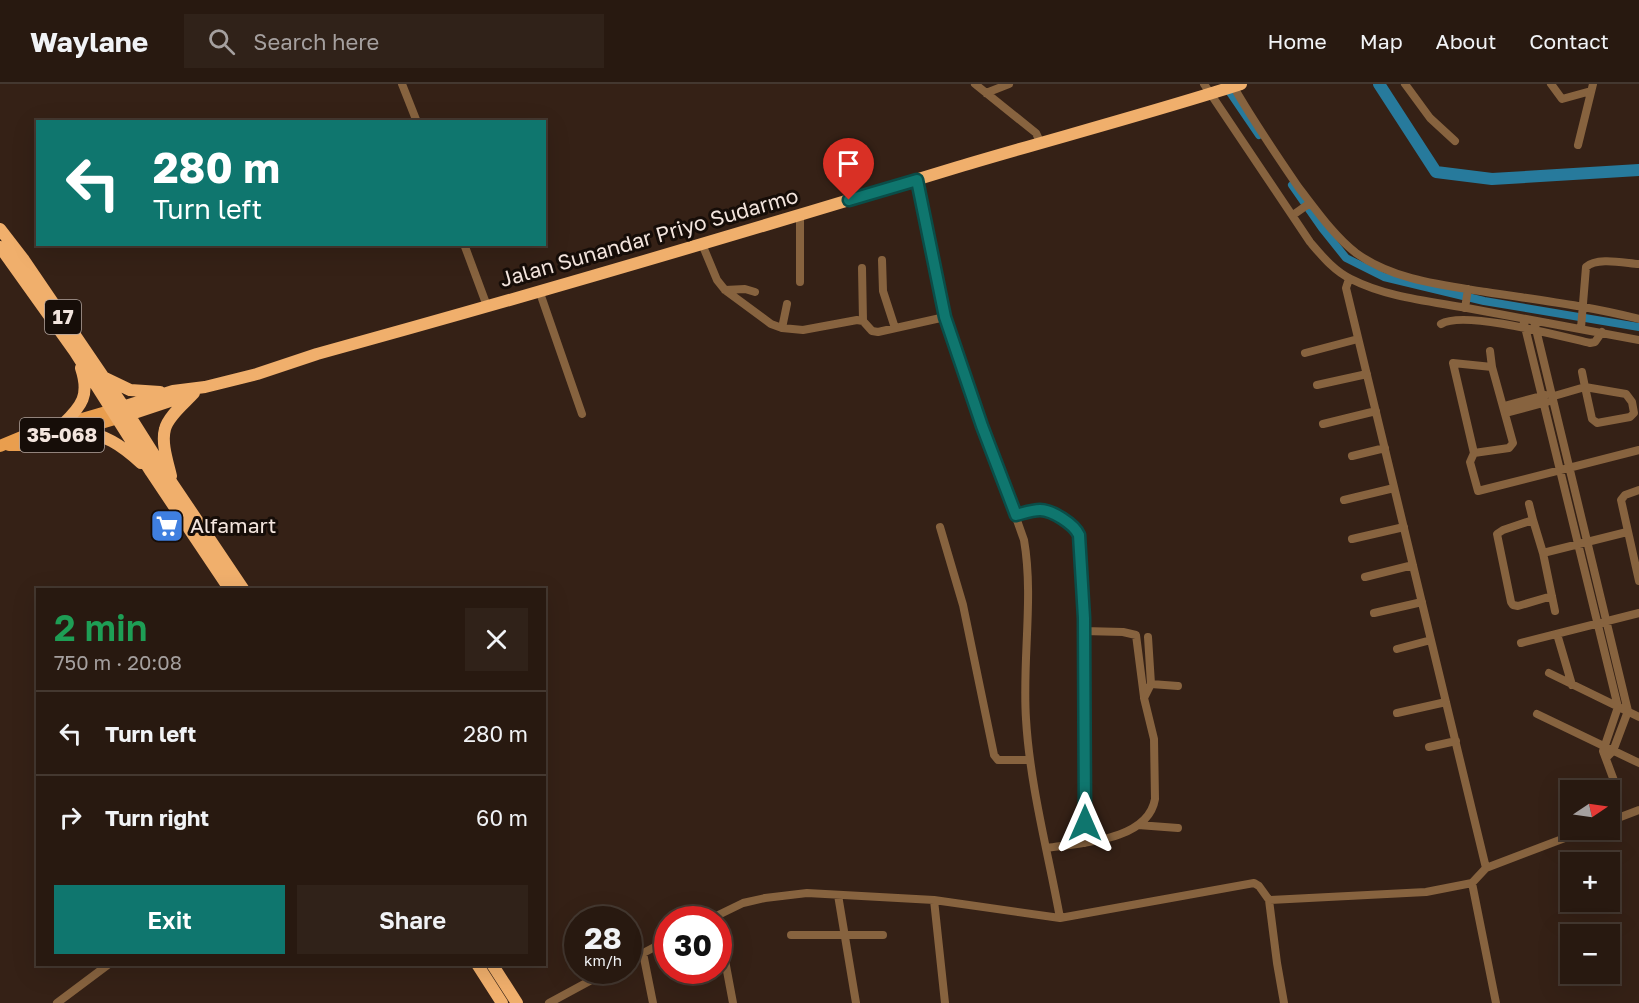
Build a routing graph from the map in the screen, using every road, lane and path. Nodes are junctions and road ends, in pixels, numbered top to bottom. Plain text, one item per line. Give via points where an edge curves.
1 (402, 84) edge
2 (975, 84) edge
3 (1010, 84) edge
4 (1405, 84) edge
5 (1551, 84) edge
6 (1234, 85) edge
7 (1592, 88) edge
8 (1209, 90) edge
9 (986, 93) junction
10 (416, 120) edge
11 (1455, 141) dead end
12 (1041, 144) junction
13 (1578, 145) dead end
14 (917, 180) junction
15 (1309, 204) junction
16 (1295, 214) junction
17 (800, 215) junction
18 (0, 229) edge
19 (702, 244) junction
20 (465, 246) edge
21 (0, 247) edge
22 (882, 260) dead end
23 (1639, 264) edge
24 (862, 268) dead end
25 (1349, 279) junction
26 (800, 282) dead end
27 (539, 290) junction
28 (725, 290) junction
29 (1467, 291) junction
30 (755, 292) dead end
31 (787, 304) dead end
32 (487, 306) junction
33 (1466, 306) junction
34 (1583, 307) junction
35 (945, 317) junction
36 (1523, 319) junction
37 (1639, 319) edge
38 (863, 321) junction
39 (1534, 321) junction
40 (1440, 324) dead end
41 (1581, 326) junction
42 (782, 328) junction
43 (895, 328) junction
44 (1526, 329) junction
45 (1537, 330) junction
46 (1602, 332) junction
47 (1358, 339) junction
48 (1639, 340) edge
49 (1490, 351) dead end
50 (75, 352) junction
51 (1305, 353) dead end
52 (1492, 367) junction
53 (1582, 372) dead end
54 (1367, 374) junction
55 (104, 378) junction
56 (1317, 385) dead end
57 (1585, 387) junction
58 (200, 390) junction
59 (173, 391) junction
60 (1553, 396) junction
61 (1543, 399) junction
62 (1505, 410) junction
63 (1376, 411) junction
64 (121, 412) junction
65 (582, 414) dead end
66 (63, 424) junction
67 (1323, 424) dead end
68 (77, 430) junction
69 (3, 446) edge
70 (1385, 448) junction
71 (1639, 450) edge
72 (1474, 453) junction
73 (1352, 456) dead end
74 (1570, 469) junction
75 (1560, 471) junction
76 (151, 472) junction
77 (172, 483) junction
78 (1394, 488) junction
79 (1639, 490) edge
80 (1344, 500) dead end
81 (1529, 504) dead end
82 (1016, 515) junction
83 (1533, 520) junction
84 (940, 527) dead end
85 (1404, 527) junction
86 (1627, 532) junction
87 (1352, 539) dead end
88 (1587, 542) junction
89 (1578, 545) junction
90 (1543, 553) junction
91 (1413, 565) junction
92 (1638, 572) edge
93 (1365, 577) dead end
94 (1639, 581) edge
95 (230, 588) edge
96 (243, 588) edge
97 (1552, 596) junction
98 (1422, 602) junction
99 (1555, 610) dead end
100 (1374, 613) dead end
101 (1639, 613) edge
102 (1602, 622) junction
103 (1084, 631) junction
104 (1557, 634) junction
105 (1148, 637) dead end
106 (1431, 640) junction
107 (1521, 643) dead end
108 (1397, 649) dead end
109 (1549, 673) dead end
110 (1151, 684) junction
111 (1572, 685) junction
112 (1178, 686) dead end
113 (1144, 698) junction
114 (1446, 702) junction
115 (1618, 707) junction
116 (1628, 711) junction
117 (1397, 713) dead end
118 (1538, 714) dead end
119 (1639, 717) edge
120 (1456, 741) junction
121 (1429, 747) dead end
122 (1605, 747) junction
123 (1610, 754) junction
124 (1030, 760) junction
125 (1639, 763) edge
126 (1615, 780) edge
127 (1639, 810) edge
128 (1620, 817) edge
129 (1142, 824) junction
130 (1178, 828) dead end
131 (1560, 840) edge
132 (1085, 843) junction
133 (1047, 848) junction
134 (1486, 868) junction
135 (1472, 882) junction
136 (838, 895) junction
137 (934, 900) junction
138 (1269, 900) junction
139 (732, 910) edge
140 (1060, 918) junction
141 (791, 935) dead end
142 (883, 935) dead end
143 (844, 936) junction
144 (654, 947) edge
145 (643, 953) joint
146 (106, 966) edge
147 (478, 966) edge
148 (493, 966) edge
149 (584, 984) edge
150 (730, 984) edge
151 (57, 1003) edge
152 (502, 1003) edge
153 (517, 1003) edge
154 (549, 1003) edge
155 (653, 1003) edge
156 (734, 1003) edge
157 (856, 1003) edge
158 (945, 1003) edge
159 (1284, 1003) edge
160 (1496, 1003) edge

1 - 10 street
2 - 9 street
3 - 9 street
4 - 11 street via 1430,118
5 - 7 street via 1562,99
6 - 8 highway, Jalan Sunandar Priyo Sudarmo
6 - 15 street via 1249,116
7 - 13 street
8 - 12 highway, Jalan Sunandar Priyo Sudarmo
8 - 16 street
9 - 12 street via 1036,133
12 - 14 highway, Jalan Sunandar Priyo Sudarmo
14 - 17 highway, Jalan Sunandar Priyo Sudarmo
14 - 35 street
15 - 16 street
15 - 29 street via 1366,260 1420,281
16 - 25 street via 1311,242
17 - 19 highway, Jalan Sunandar Priyo Sudarmo
17 - 26 street
18 - 55 highway, 17
19 - 27 highway, Jalan Sunandar Priyo Sudarmo
19 - 28 street
20 - 32 street
21 - 50 highway, 17
22 - 43 street via 884,291
23 - 34 street via 1589,264
24 - 38 street
25 - 33 street via 1382,292
25 - 47 street via 1346,288
27 - 32 highway, Jalan Sunandar Priyo Sudarmo
27 - 65 street
28 - 30 street
28 - 42 street
29 - 33 street
29 - 34 street
31 - 42 street
32 - 58 highway, Jalan Sunandar Priyo Sudarmo
33 - 36 street
34 - 37 street
34 - 41 street
35 - 43 street
35 - 82 street
36 - 39 street
36 - 44 street
38 - 42 street via 803,330
38 - 43 street via 875,333
39 - 41 street
39 - 45 street
40 - 44 street via 1459,319
41 - 46 street
44 - 45 street
44 - 61 street
45 - 46 street via 1590,343
45 - 60 street
46 - 48 street
47 - 51 street
47 - 54 street
49 - 52 street
50 - 64 highway, 17
50 - 66 highway via 84,380 84,398
52 - 62 street
52 - 72 street via 1453,363
53 - 57 street
54 - 56 street
54 - 63 street
55 - 59 highway via 138,392
55 - 64 highway, 17
57 - 57 street via 1626,394 1634,413 1597,423 1592,419
57 - 60 street
58 - 59 highway, Jalan Sunandar Priyo Sudarmo
58 - 64 highway, Jalan Sunandar Priyo Sudarmo
58 - 77 highway via 165,429
59 - 64 highway, Jalan Sunandar Priyo Sudarmo
60 - 61 street
60 - 74 street
61 - 62 street
61 - 75 street
62 - 72 street via 1512,447
63 - 67 street
63 - 70 street
64 - 66 main road, Jalan Sunandar Priyo Sudarmo / 35-068
64 - 68 main road, Jalan Sunandar Priyo Sudarmo / 35-068
64 - 76 highway, 17
64 - 77 highway, 17
66 - 69 main road, Jalan Sunandar Priyo Sudarmo / 35-068
68 - 69 main road, Jalan Sunandar Priyo Sudarmo / 35-068 via 26,445
68 - 76 highway via 116,442
70 - 73 street
70 - 78 street
71 - 74 street
72 - 75 street via 1470,462 1480,492
74 - 75 street
74 - 88 street
75 - 89 street
76 - 95 highway, 17
77 - 96 highway, 17
78 - 80 street
78 - 85 street
79 - 86 street via 1621,500
81 - 83 street
82 - 103 street via 1042,510 1077,530
82 - 124 street via 1028,569 1024,683
83 - 90 street
83 - 97 street via 1497,534 1511,602 1518,606
84 - 124 street via 963,605 994,755 998,760
85 - 87 street
85 - 91 street
86 - 88 street
86 - 92 street
88 - 89 street
88 - 102 street
89 - 90 street
89 - 102 street
90 - 97 street
91 - 93 street
91 - 98 street
92 - 94 street
97 - 99 street
98 - 100 street
98 - 106 street
101 - 102 street
102 - 104 street
102 - 115 street
102 - 116 street
103 - 113 street via 1134,633
103 - 132 street
104 - 107 street
104 - 111 street
105 - 110 street
106 - 108 street
106 - 114 street
109 - 111 street
110 - 112 street
110 - 113 street
111 - 115 street
113 - 129 street via 1154,739 1155,799
114 - 117 street
114 - 120 street
115 - 116 street
115 - 122 street
116 - 119 street
116 - 123 street
118 - 122 street
120 - 121 street
120 - 134 street
122 - 123 street via 1604,752
123 - 125 street
123 - 126 street
124 - 133 street
127 - 128 street
129 - 130 street
129 - 132 street via 1119,835
131 - 134 street
132 - 133 street
133 - 140 street
134 - 135 street
135 - 138 street via 1426,892
135 - 160 street
136 - 137 street
136 - 139 street via 807,893 765,898
136 - 143 street
137 - 140 street
137 - 158 street
138 - 140 street via 1254,883
138 - 159 street
141 - 143 street
142 - 143 street
143 - 157 street
144 - 145 street
145 - 155 street
146 - 151 street
147 - 152 highway
148 - 153 highway
149 - 154 street
150 - 156 street

